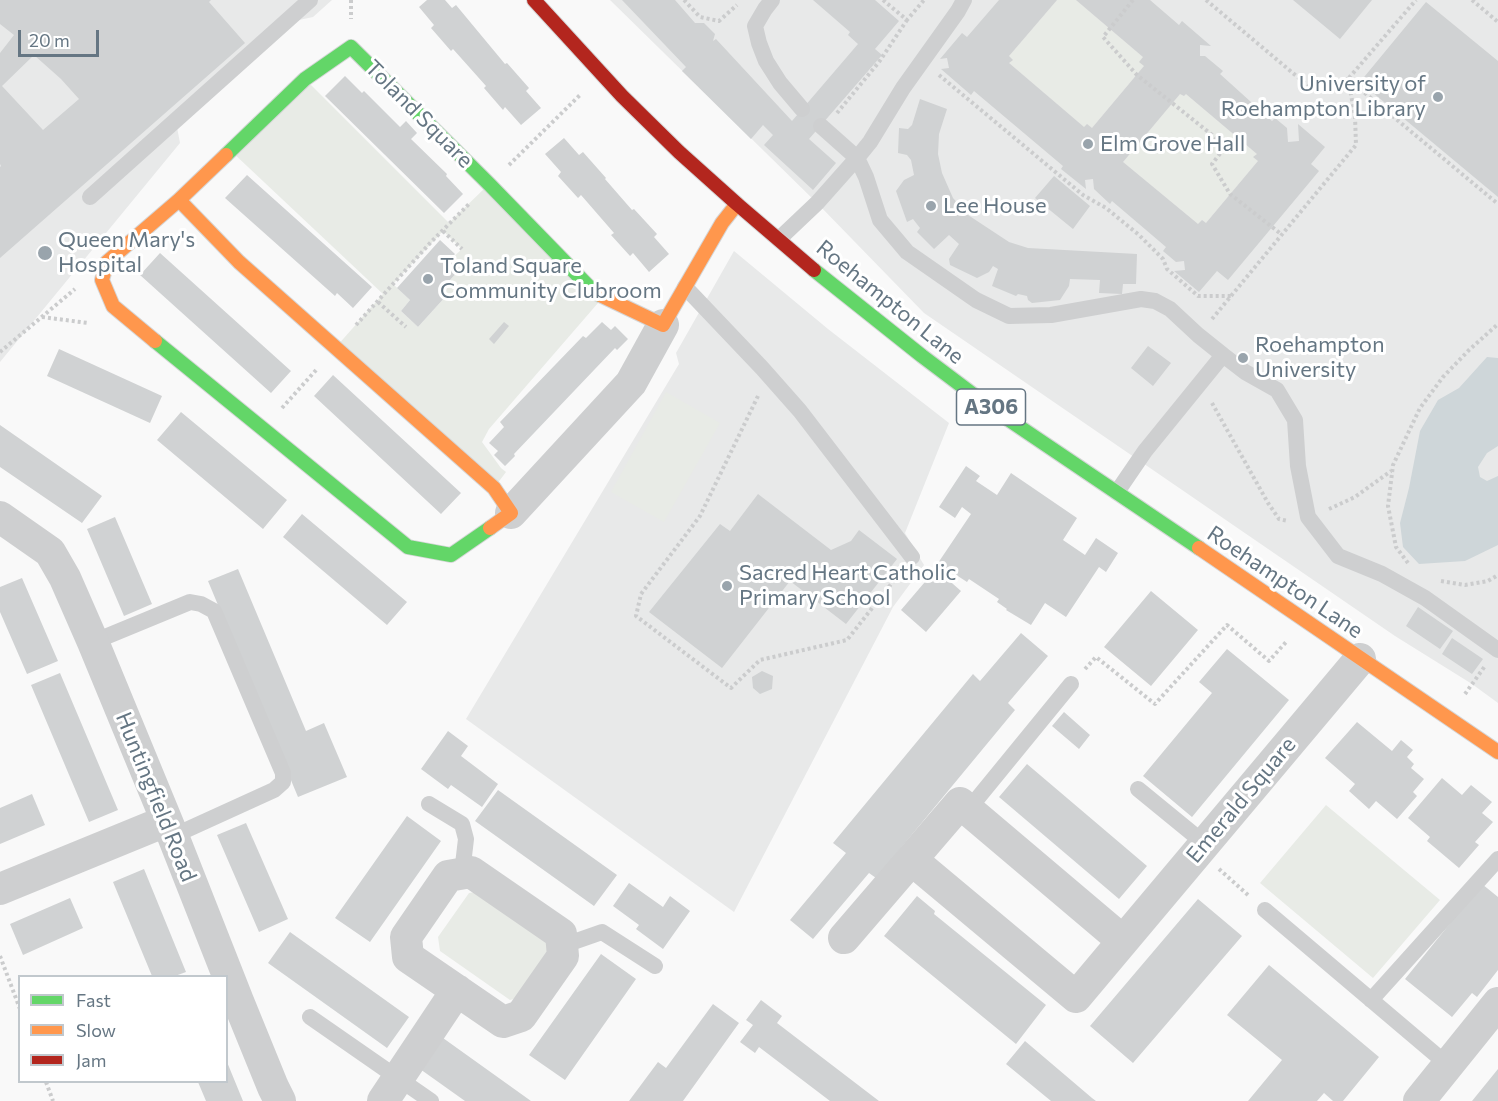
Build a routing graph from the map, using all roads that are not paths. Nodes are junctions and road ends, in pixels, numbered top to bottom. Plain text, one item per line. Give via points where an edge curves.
1 (310, 0) edge
2 (534, 0) edge
3 (772, 0) edge
4 (964, 0) edge
5 (802, 109) dead end
6 (822, 128) road end
7 (857, 158) junction
8 (90, 197) dead end
9 (179, 200) junction
10 (737, 204) junction
11 (779, 239) junction
12 (685, 287) junction
13 (663, 325) junction
14 (1223, 355) junction
15 (1118, 492) junction
16 (511, 513) junction
17 (0, 517) edge
18 (912, 557) road end
19 (93, 642) junction
20 (1498, 650) edge
21 (1360, 659) junction
22 (1071, 684) road end
23 (1498, 752) edge
24 (1138, 789) dead end
25 (429, 804) dead end
26 (968, 810) junction
27 (169, 828) junction
28 (1202, 847) junction
29 (1498, 859) edge
30 (912, 860) junction
31 (462, 873) junction
32 (0, 889) edge
33 (1265, 910) road end
34 (844, 939) dead end
35 (1123, 941) junction
36 (562, 946) junction
37 (655, 966) dead end
38 (228, 975) edge
39 (228, 976) edge
40 (457, 990) junction
41 (1371, 1000) junction
42 (1498, 1003) edge
43 (310, 1017) dead end
44 (1448, 1065) junction
45 (390, 1090) edge
46 (280, 1101) edge
47 (431, 1101) edge
48 (1419, 1101) edge

1 - 8 lane
2 - 10 main road, Roehampton Lane / A306 via 622,96
3 - 5 lane via 755,26 759,43 766,62
4 - 7 lane
6 - 7 lane
7 - 11 lane
7 - 14 lane via 880,220 907,252 976,300 1009,316 1052,315 1141,299 1155,301 1170,309
9 - 13 main road, Toland Square via 305,79 351,47 594,292
9 - 16 main road via 239,262 494,488
9 - 16 main road, Toland Square via 107,262 102,279 113,306 408,547 451,555
10 - 11 main road, Roehampton Lane / A306
10 - 12 main road
11 - 15 main road, Roehampton Lane / A306 via 987,405
12 - 13 main road
12 - 18 lane via 800,411
13 - 16 street via 631,383
14 - 15 lane via 1145,451
14 - 20 lane via 1277,390 1294,420 1308,517 1338,556 1382,573 1425,598
15 - 21 main road, Roehampton Lane / A306
17 - 19 street, Huntingfield Road via 50,552
19 - 27 street, Huntingfield Road
19 - 27 lane via 189,602 214,611 283,773 283,782 274,790
21 - 23 main road, Roehampton Lane / A306
21 - 28 street, Emerald Square
22 - 26 lane
24 - 28 lane
25 - 31 lane via 462,824 466,839
26 - 30 street via 960,803
26 - 35 street
27 - 32 street
27 - 38 street, Huntingfield Road
28 - 35 street, Emerald Square
29 - 41 lane
30 - 34 street
30 - 35 street, Emerald Square via 1076,996
31 - 36 street via 471,872 561,934
31 - 40 street via 448,876 406,937 408,957
33 - 41 lane
36 - 37 lane via 602,932
36 - 40 street via 563,956 521,1016 503,1022
39 - 46 street, Huntingfield Road
40 - 45 street
41 - 44 lane
42 - 44 street
43 - 45 lane
44 - 48 street
45 - 47 lane

